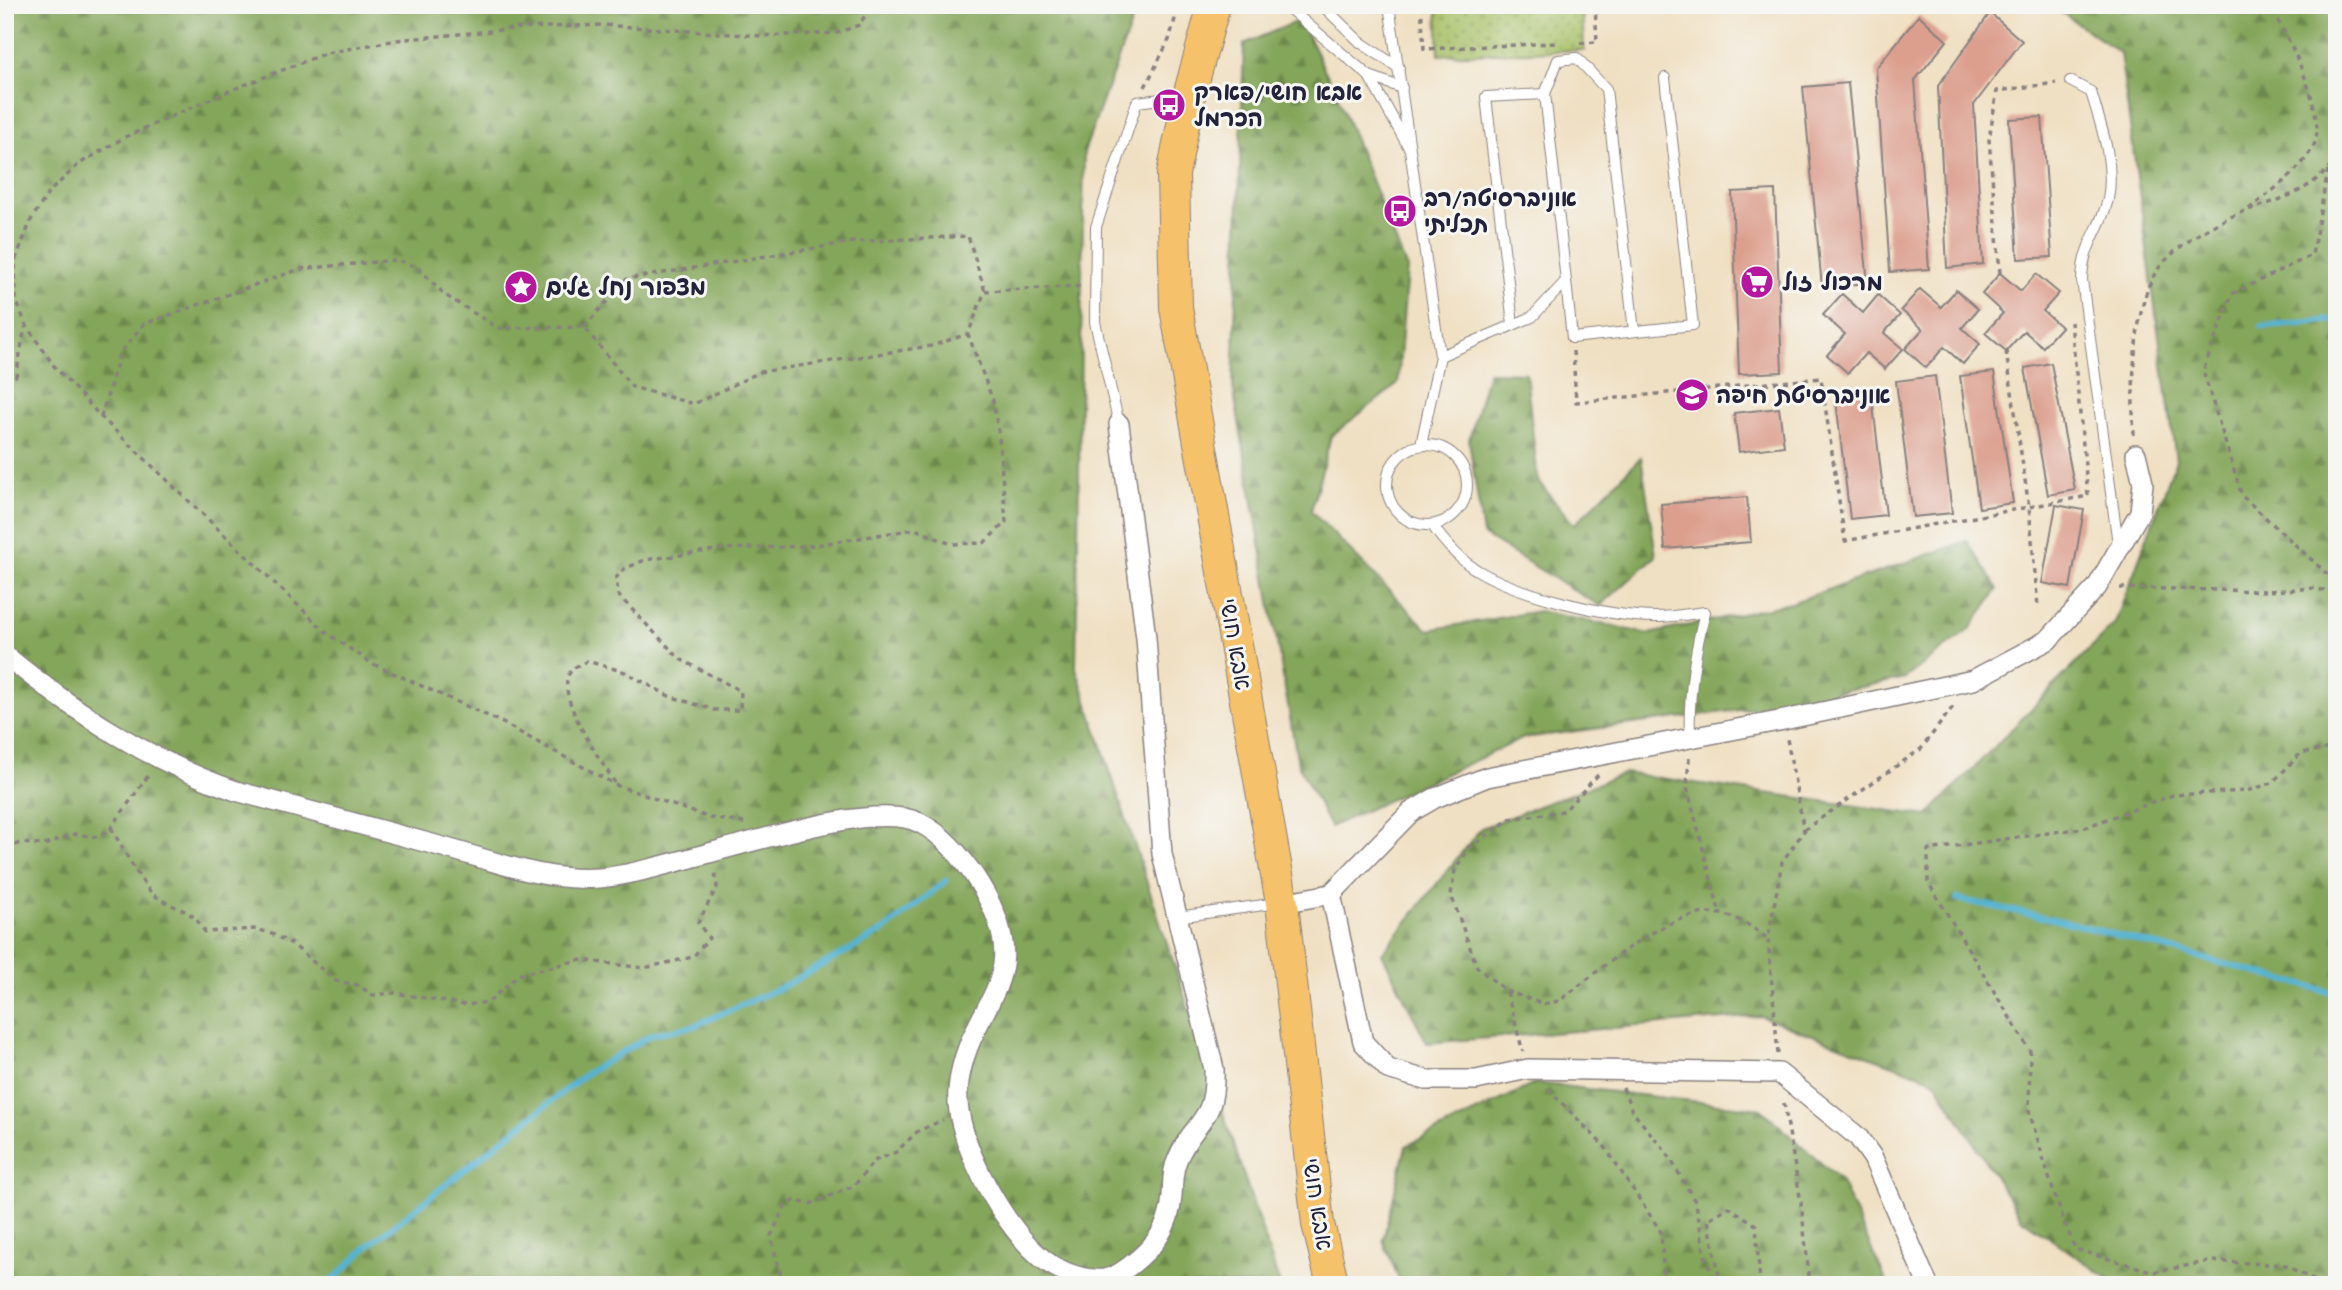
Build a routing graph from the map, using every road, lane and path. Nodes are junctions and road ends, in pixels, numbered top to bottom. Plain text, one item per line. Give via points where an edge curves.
1 (872, 5) edge
2 (1179, 5) edge
3 (1214, 5) edge
4 (1285, 5) edge
5 (1322, 5) edge
6 (1389, 5) edge
7 (1422, 5) edge
8 (1595, 5) edge
9 (2268, 5) edge
10 (1399, 68) junction
11 (1369, 76) junction
12 (1665, 78) dead end
13 (2070, 81) joint
14 (1402, 88) junction
15 (1545, 94) junction
16 (1189, 96) junction
17 (1137, 102) junction
18 (1411, 152) junction
19 (2337, 157) edge
20 (2328, 170) junction
21 (2246, 211) junction
22 (2000, 273) dead end
23 (1566, 281) junction
24 (1095, 285) junction
25 (985, 291) junction
26 (2071, 319) dead end
27 (1513, 324) junction
28 (26, 325) junction
29 (584, 327) junction
30 (1634, 331) junction
31 (968, 334) junction
32 (1572, 338) junction
33 (2006, 351) dead end
34 (1440, 356) junction
35 (5, 380) edge
36 (102, 417) junction
37 (1119, 424) joint
38 (1421, 446) junction
39 (2136, 454) joint
40 (2029, 507) junction
41 (1432, 525) junction
42 (2118, 548) junction
43 (2337, 583) edge
44 (2097, 587) junction
45 (2337, 596) edge
46 (2038, 607) dead end
47 (5, 655) edge
48 (1973, 680) junction
49 (1784, 720) junction
50 (1689, 738) junction
51 (2337, 747) edge
52 (1604, 754) junction
53 (159, 759) junction
54 (616, 785) junction
55 (111, 828) junction
56 (1804, 831) junction
57 (788, 833) junction
58 (5, 846) edge
59 (712, 852) junction
60 (1331, 894) junction
61 (1282, 903) junction
62 (1720, 914) junction
63 (1177, 918) junction
64 (1768, 939) junction
65 (1506, 990) junction
66 (1528, 1069) junction
67 (1627, 1070) junction
68 (1779, 1073) junction
69 (957, 1112) junction
70 (1107, 1282) edge
71 (783, 1285) edge
72 (1332, 1285) edge
73 (1664, 1285) edge
74 (1719, 1285) edge
75 (1760, 1285) edge
76 (1810, 1285) edge
77 (1928, 1285) edge
78 (2323, 1285) edge

1 - 28 path via 859,25 837,33 761,36 603,26 522,28 397,40 326,53 125,137 79,164 37,210 15,261 16,300
2 - 17 path via 1170,40
3 - 16 main road, אבא חושי
4 - 11 lane
5 - 10 lane via 1360,42
6 - 10 lane
7 - 8 path via 1424,49 1597,42
9 - 21 path via 2283,26 2314,100 2315,143 2293,173
10 - 14 lane
11 - 14 lane
11 - 18 lane
12 - 30 lane via 1693,325
13 - 22 path via 1997,91 1989,139
13 - 42 lane via 2091,92 2109,163 2108,199 2083,256 2082,280
14 - 18 lane
15 - 23 lane
15 - 27 lane via 1486,97
15 - 30 lane via 1558,60 1577,58 1606,89
16 - 17 lane
16 - 61 main road, אבא חושי via 1173,174 1176,309
17 - 24 lane via 1096,228
18 - 34 lane
19 - 20 path
20 - 21 path via 2284,201
20 - 43 path via 2312,255 2232,294 2203,371 2242,496
21 - 39 path via 2197,234 2156,271 2142,305 2132,404
23 - 27 lane via 1532,317
23 - 32 lane
24 - 25 path
24 - 37 lane via 1095,322
25 - 29 path via 968,236 852,242 627,279
25 - 31 path
26 - 40 path via 2088,496
27 - 34 lane
28 - 35 path via 16,376
28 - 36 path via 54,366
29 - 31 path via 632,387 694,404 760,372 931,346
29 - 36 path via 498,328 445,295 417,267 397,260 300,269 144,324 120,353
30 - 32 lane
31 - 54 path via 993,401 1006,522 984,542 951,544 915,528 809,545 722,549 645,560 624,569 616,578 618,595 680,659 741,691 740,710 714,710 587,661 570,670 570,706
32 - 40 path via 1576,402 1821,378 1845,541
33 - 40 path
34 - 38 lane
36 - 54 path via 327,633 371,663 499,721
37 - 63 street via 1146,638 1162,853
38 - 41 lane via 1397,458 1387,483 1395,510 1418,524
38 - 41 lane via 1446,450 1456,458 1466,480 1466,493 1454,514
39 - 42 street via 2144,502
40 - 46 path
41 - 50 lane via 1447,546 1477,570 1539,595 1645,616 1705,612 1692,662
42 - 44 street
44 - 45 path via 2316,588
44 - 48 street via 2048,640
47 - 53 street via 92,721
48 - 49 street
48 - 56 path via 1922,749
49 - 50 street
49 - 56 path
50 - 52 street
50 - 62 path via 1687,787
51 - 78 path via 2301,753 2272,783 2248,791 2173,795 2083,828 1928,850 1928,882 2030,1051 2029,1111 2054,1197 2076,1249 2154,1272 2211,1261 2286,1265
52 - 60 street via 1487,777 1435,798 1411,812
52 - 65 path via 1604,770 1564,811 1510,819 1469,848 1454,870 1451,895 1477,967
53 - 55 path
53 - 59 street via 236,791 550,876 605,878
54 - 57 path via 710,818
55 - 58 path via 98,837 74,834 44,845 23,842
55 - 59 path via 152,894 197,918 205,932 256,929 292,944 336,981 358,985 373,995 395,993 466,1005 489,1002 518,975 579,960 644,968 693,957 709,938 698,923 717,887
56 - 64 path via 1782,862
57 - 59 street
57 - 69 street via 865,819 903,817 922,824 969,867 997,912 1005,950 1000,982 969,1048 958,1086
60 - 61 street
60 - 66 street via 1363,1042 1388,1069 1426,1080 1476,1080
61 - 63 lane
61 - 72 main road, אבא חושי via 1318,1224
62 - 64 path via 1749,925
62 - 65 path via 1687,916 1655,931 1559,1000 1544,1004
63 - 70 street via 1214,1069 1215,1090 1203,1124 1176,1162 1169,1220 1161,1236
64 - 68 path
65 - 66 path
66 - 67 street
66 - 73 path via 1605,1147 1661,1232
67 - 68 street
67 - 74 path via 1621,1085 1632,1111 1667,1153 1696,1203 1705,1257
68 - 76 path
68 - 77 street via 1858,1137 1874,1158
69 - 70 street via 979,1168 1032,1251 1059,1270
69 - 71 path via 924,1127 896,1152 880,1157 854,1186 810,1204 790,1202 780,1211 771,1231
74 - 75 path via 1708,1219 1729,1207 1756,1225

